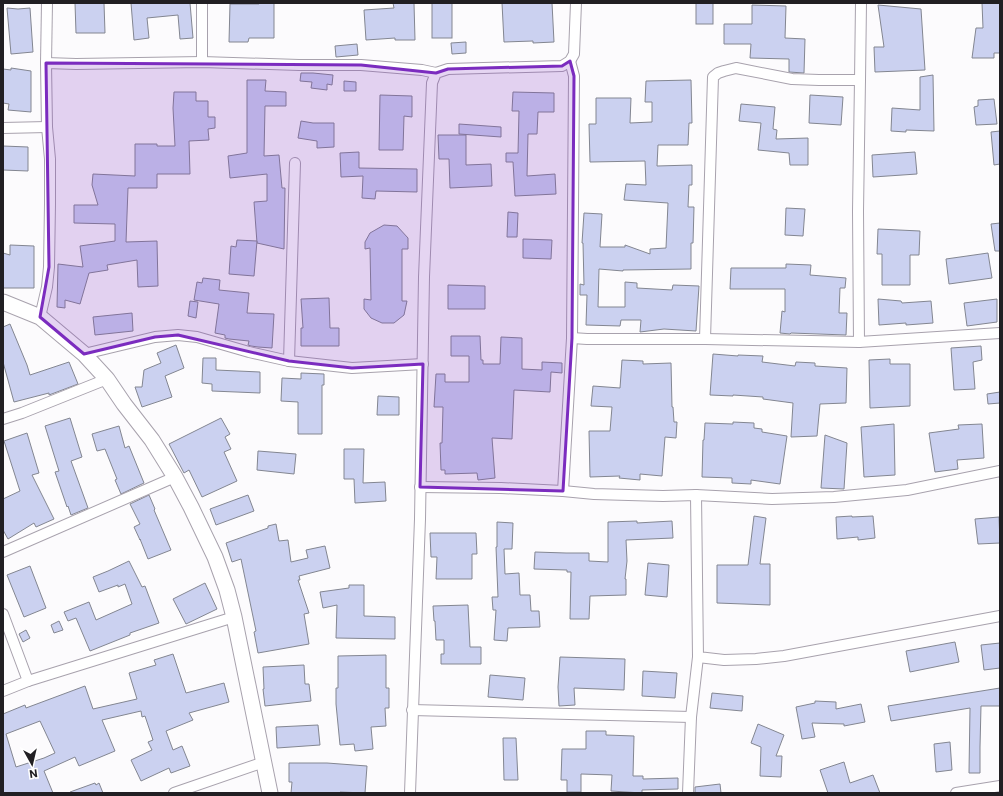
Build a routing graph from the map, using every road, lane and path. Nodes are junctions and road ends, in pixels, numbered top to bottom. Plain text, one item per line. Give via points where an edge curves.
1 (47, 3) edge
2 (202, 3) edge
3 (576, 3) edge
4 (861, 3) edge
5 (570, 61) junction
6 (202, 62) junction
7 (46, 63) junction
8 (436, 73) junction
9 (860, 80) junction
10 (47, 127) junction
11 (3, 128) edge
12 (295, 163) dead end
13 (3, 302) edge
14 (40, 317) junction
15 (1000, 333) edge
16 (572, 338) junction
17 (705, 339) junction
18 (859, 342) junction
19 (84, 354) junction
20 (289, 361) junction
21 (423, 364) junction
22 (107, 379) junction
23 (3, 419) edge
24 (1000, 471) edge
25 (175, 477) junction
26 (420, 487) junction
27 (563, 491) junction
28 (696, 495) junction
29 (3, 552) edge
30 (3, 614) edge
31 (1000, 616) edge
32 (234, 617) junction
33 (698, 657) junction
34 (28, 681) junction
35 (3, 691) edge
36 (412, 710) junction
37 (691, 717) junction
38 (264, 762) junction
39 (1000, 786) edge
40 (987, 791) edge
41 (174, 793) edge
42 (270, 793) edge
43 (410, 793) edge
44 (688, 793) edge
45 (956, 793) edge

1 - 7 street
2 - 6 street
3 - 5 street via 574,54
4 - 9 street
5 - 8 street via 562,66 448,69
5 - 16 street via 574,76
6 - 7 street
6 - 8 street via 361,65
7 - 10 street
8 - 21 street via 432,83
9 - 17 street via 792,79 736,68 713,77
9 - 18 street
10 - 11 street
10 - 14 street via 50,159 49,267
12 - 20 street
13 - 14 street
14 - 19 street
15 - 18 street
16 - 17 street
16 - 27 street
17 - 18 street
19 - 20 street via 155,337 178,335 197,337
19 - 22 street
20 - 21 street via 352,368
21 - 26 street
22 - 23 street
22 - 25 street via 152,440
24 - 28 street via 907,490 834,497
25 - 29 street
25 - 32 street via 215,557
26 - 27 street
26 - 36 street
27 - 28 street via 594,494
28 - 33 street
30 - 34 street
31 - 33 street via 784,656 724,660
32 - 34 street
32 - 38 street
33 - 37 street
34 - 35 street
36 - 37 street
36 - 43 street
37 - 44 street
38 - 41 street
38 - 42 street
39 - 40 street
40 - 45 street

